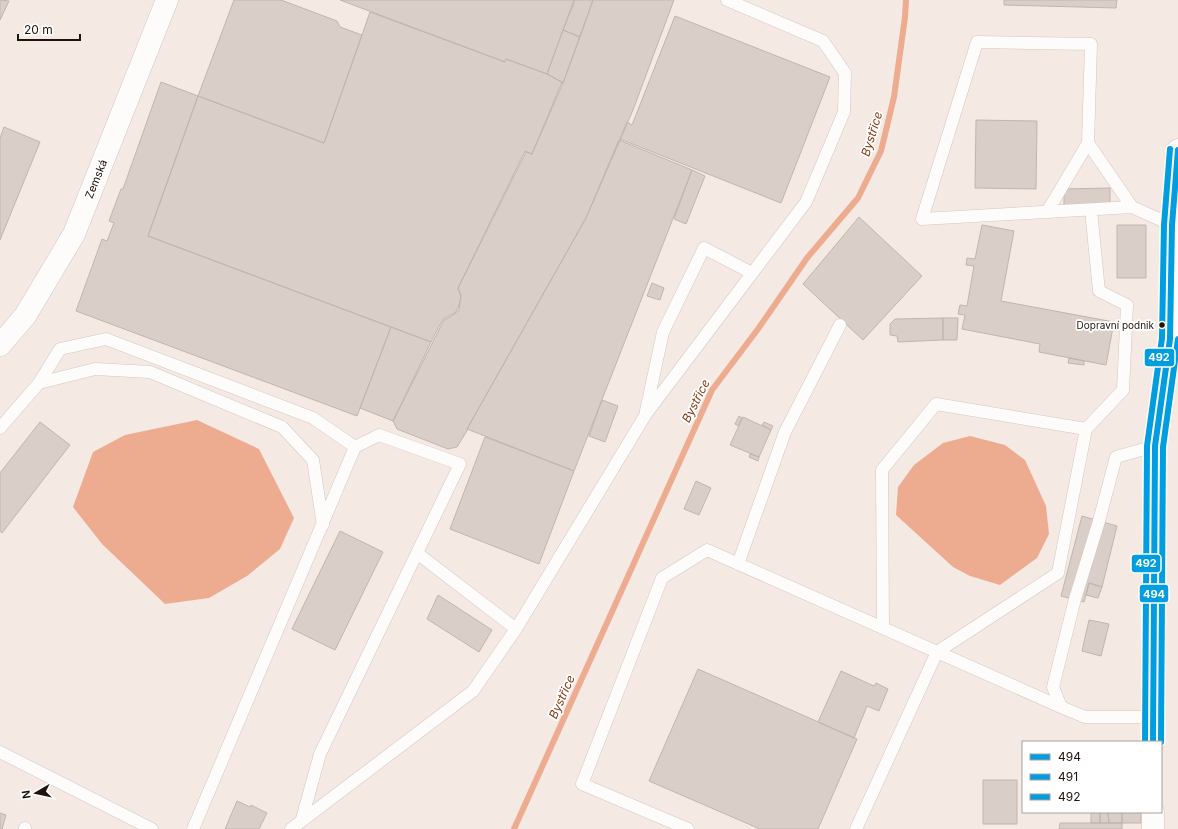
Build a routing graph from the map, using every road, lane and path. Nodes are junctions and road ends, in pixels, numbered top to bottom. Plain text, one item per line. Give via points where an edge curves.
1 (166, 0) edge
2 (727, 0) edge
3 (1088, 143) junction
4 (1178, 150) edge
5 (1132, 207) junction
6 (1091, 210) junction
7 (1046, 212) junction
8 (1172, 225) junction
9 (752, 273) junction
10 (840, 325) dead end
11 (0, 345) edge
12 (39, 383) junction
13 (646, 414) junction
14 (0, 428) edge
15 (1086, 429) junction
16 (1155, 446) junction
17 (355, 447) junction
18 (323, 525) junction
19 (417, 553) junction
20 (738, 564) junction
21 (883, 628) junction
22 (516, 629) junction
23 (937, 652) junction
24 (1061, 707) junction
25 (1153, 716) junction
26 (1153, 741) edge
27 (0, 752) edge
28 (1153, 813) edge
29 (302, 819) junction
30 (152, 829) edge
31 (193, 829) edge
32 (291, 829) edge
33 (688, 829) edge
34 (856, 829) edge
35 (1153, 829) edge

1 - 11 street, Zemská via 74,234 25,316
2 - 9 lane via 823,41 845,73 844,112 806,202
3 - 5 lane
3 - 7 lane
3 - 7 lane via 1091,44 977,42 922,220
4 - 8 street
5 - 6 lane
5 - 8 lane
6 - 7 lane
6 - 15 lane via 1099,291 1127,305 1123,390
8 - 16 street via 1170,339
9 - 13 lane
9 - 13 lane via 704,248 663,332
10 - 20 lane via 785,432
12 - 14 lane
12 - 17 lane via 60,349 106,339 313,418
12 - 18 lane via 95,368 150,372 282,427 313,460
13 - 22 lane
15 - 21 lane via 936,404 882,470
15 - 23 lane via 1058,573
16 - 24 lane via 1116,457 1075,599 1053,687
16 - 25 street
17 - 18 lane
17 - 19 lane via 379,435 460,464
18 - 31 lane
19 - 22 lane
19 - 29 lane via 320,754
20 - 21 lane
20 - 33 lane via 707,550 662,578 582,784
21 - 23 lane
22 - 29 lane via 473,691
23 - 24 lane
23 - 34 lane
24 - 25 lane via 1085,716
25 - 26 street
27 - 30 lane
28 - 35 street
29 - 32 lane

